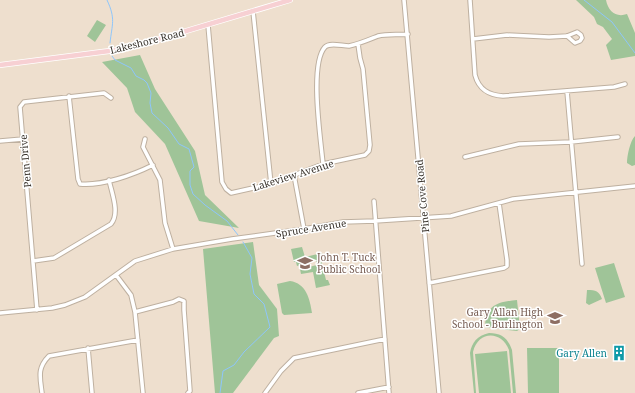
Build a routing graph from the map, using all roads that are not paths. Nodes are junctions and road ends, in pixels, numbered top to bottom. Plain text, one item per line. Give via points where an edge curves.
1 (290, 0) edge
2 (404, 0) edge
3 (470, 0) edge
4 (282, 1) edge
5 (253, 11) junction
6 (208, 25) junction
7 (408, 34) junction
8 (567, 36) dead end
9 (473, 39) junction
10 (358, 44) junction
11 (0, 65) edge
12 (625, 84) dead end
13 (567, 90) junction
14 (69, 96) junction
15 (111, 98) dead end
16 (618, 137) dead end
17 (23, 139) junction
18 (145, 139) dead end
19 (0, 141) edge
20 (571, 142) junction
21 (465, 157) dead end
22 (323, 164) junction
23 (153, 165) junction
24 (294, 175) junction
25 (109, 180) junction
26 (270, 184) junction
27 (635, 186) edge
28 (576, 192) junction
29 (374, 201) dead end
30 (499, 203) junction
31 (424, 218) junction
32 (375, 221) junction
33 (304, 229) junction
34 (173, 249) junction
35 (34, 261) junction
36 (582, 264) dead end
37 (116, 276) junction
38 (429, 283) junction
39 (37, 310) junction
40 (135, 312) junction
41 (0, 313) edge
42 (385, 339) junction
43 (138, 340) junction
44 (88, 348) junction
45 (389, 387) junction
46 (42, 393) edge
47 (92, 393) edge
48 (143, 393) edge
49 (188, 393) edge
50 (265, 393) edge
51 (358, 393) edge
52 (389, 393) edge
53 (439, 393) edge

1 - 4 main road, Lakeshore Road
2 - 7 street, Pine Cove Road
3 - 9 street
4 - 5 main road, Lakeshore Road
5 - 6 main road, Lakeshore Road
5 - 26 street
6 - 11 main road, Lakeshore Road via 146,44
6 - 26 street, Lakeview Avenue via 222,182 231,193
7 - 10 street via 379,36
7 - 31 street, Pine Cove Road
8 - 9 street via 507,35
9 - 13 street via 475,75 484,91 503,96
10 - 22 street via 329,45 324,48 321,55 316,78 316,98
10 - 22 street, Lakeview Avenue via 363,70 369,151 365,155
12 - 13 street
13 - 20 street
14 - 15 street, Penn Drive via 104,93
14 - 17 street, Penn Drive via 24,102 20,107
14 - 25 street via 79,183
16 - 20 street
17 - 19 street
17 - 35 street, Penn Drive
18 - 23 street via 143,147
20 - 21 street via 519,144
20 - 28 street
22 - 24 street, Lakeview Avenue
23 - 25 street
23 - 34 street via 160,180 164,223
24 - 26 street, Lakeview Avenue
24 - 33 street
25 - 35 street via 116,214 114,220 54,258
27 - 28 street, Spruce Avenue
28 - 30 street, Spruce Avenue via 513,198
28 - 36 street
29 - 32 street
30 - 31 street, Spruce Avenue via 462,214
30 - 38 street via 507,266
31 - 32 street, Spruce Avenue
31 - 38 street, Pine Cove Road
32 - 33 street, Spruce Avenue via 343,222
32 - 42 street
33 - 34 street, Spruce Avenue
34 - 37 street, Spruce Avenue via 135,261
35 - 39 street, Penn Drive
37 - 39 street, Spruce Avenue via 85,297 65,305
37 - 40 street via 131,295
38 - 53 street, Pine Cove Road
39 - 41 street, Spruce Avenue
40 - 43 street
40 - 49 street via 177,299 184,302 190,391
42 - 45 street
42 - 50 street via 294,358
43 - 44 street
43 - 48 street
44 - 46 street via 49,356 40,369
44 - 47 street
45 - 51 street
45 - 52 street

